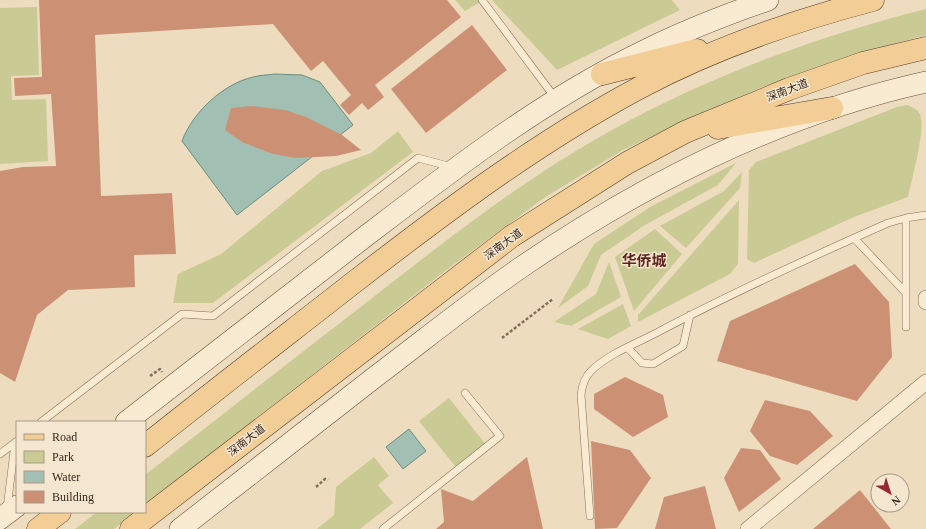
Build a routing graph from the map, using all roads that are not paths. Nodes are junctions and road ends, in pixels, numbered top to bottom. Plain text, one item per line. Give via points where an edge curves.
1 (482, 0) edge
2 (768, 0) edge
3 (873, 0) edge
4 (741, 42) junction
5 (926, 48) edge
6 (602, 74) junction
7 (926, 82) edge
8 (557, 100) junction
9 (832, 108) junction
10 (685, 132) junction
11 (456, 168) junction
12 (926, 216) edge
13 (906, 218) junction
14 (854, 238) junction
15 (906, 293) junction
16 (926, 298) edge
17 (926, 302) edge
18 (690, 315) junction
19 (906, 327) dead end
20 (628, 348) junction
21 (926, 382) edge
22 (465, 393) dead end
23 (42, 421) edge
24 (127, 421) edge
25 (16, 442) edge
26 (146, 445) edge
27 (0, 454) edge
28 (8, 513) edge
29 (59, 513) edge
30 (590, 516) dead end
31 (38, 529) edge
32 (131, 529) edge
33 (180, 529) edge
34 (383, 529) edge
35 (748, 529) edge

1 - 8 lane
2 - 6 main road via 685,31
3 - 4 main road
4 - 6 main road via 684,53
4 - 26 main road via 694,61 640,88 526,155 447,210
5 - 10 main road, 深南大道 via 863,63
6 - 8 main road
7 - 9 main road
8 - 11 main road
9 - 10 main road
9 - 33 main road via 734,147 683,172 592,223 523,266
10 - 32 main road, 深南大道 via 627,163 512,236
11 - 23 lane via 418,158 213,316 182,314
11 - 24 main road
12 - 13 lane
13 - 14 lane
13 - 15 lane
14 - 15 lane
14 - 18 lane
15 - 19 lane
16 - 17 street
18 - 20 lane
18 - 20 lane via 683,346 653,364 642,363
20 - 30 lane via 592,370 582,386
21 - 35 street
22 - 34 lane via 500,436
25 - 27 lane
25 - 28 lane
29 - 31 main road

